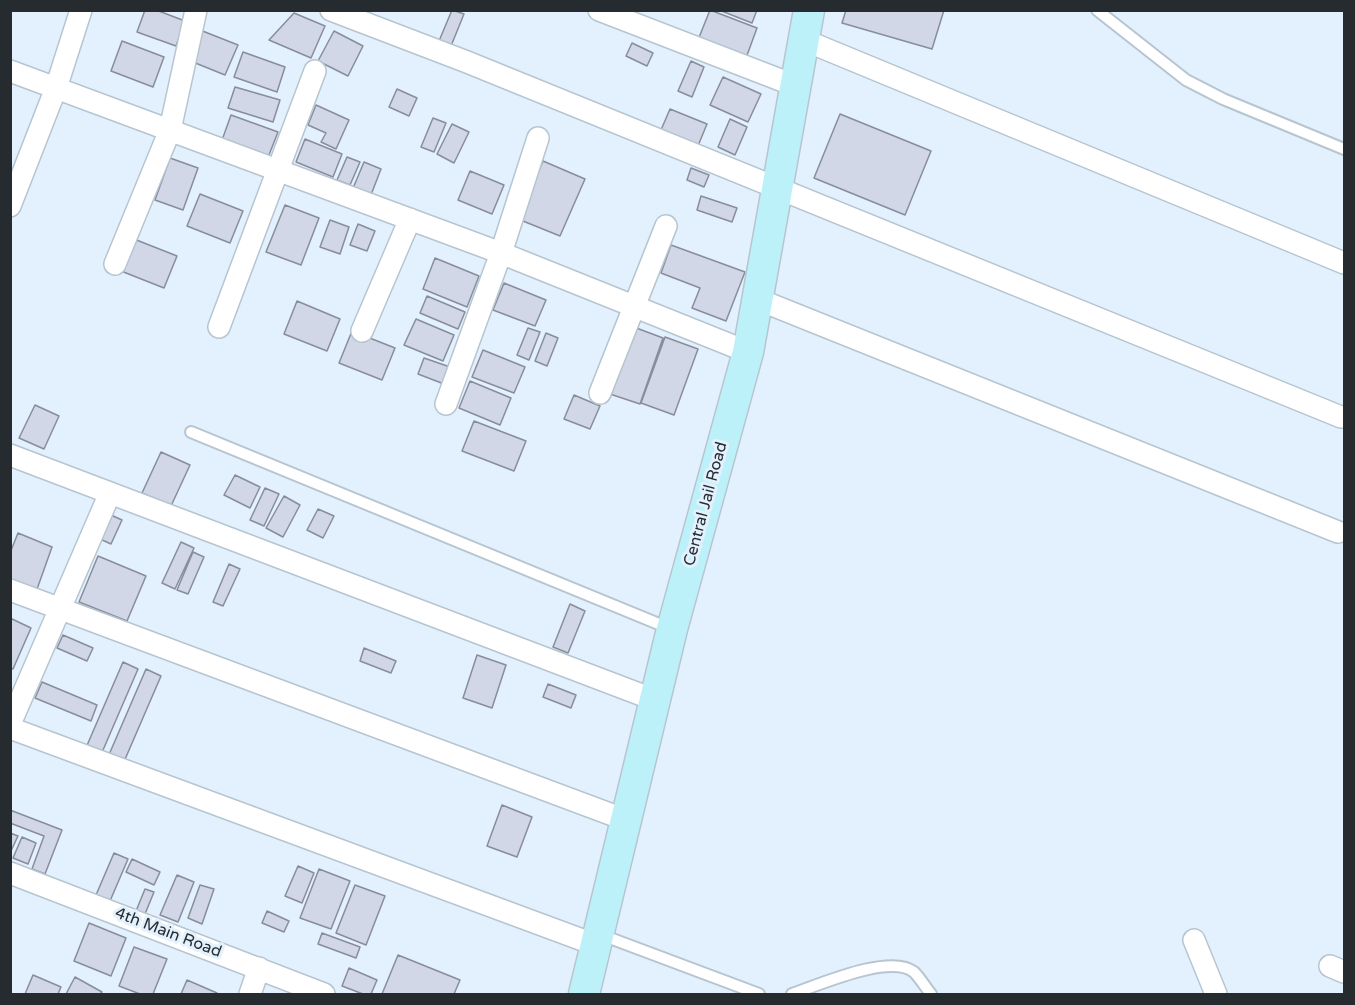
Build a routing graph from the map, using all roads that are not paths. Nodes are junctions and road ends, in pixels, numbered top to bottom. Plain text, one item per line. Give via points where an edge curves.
1 (81, 10) edge
2 (196, 10) edge
3 (331, 10) edge
4 (599, 10) edge
5 (809, 10) edge
6 (1097, 10) edge
7 (804, 40) junction
8 (10, 71) edge
9 (315, 71) dead end
10 (796, 86) junction
11 (56, 88) junction
12 (170, 130) junction
13 (538, 138) dead end
14 (1344, 149) edge
15 (277, 170) junction
16 (776, 189) junction
17 (10, 206) edge
18 (410, 219) junction
19 (666, 225) dead end
20 (501, 253) junction
21 (1344, 263) edge
22 (115, 264) dead end
23 (757, 299) junction
24 (634, 308) junction
25 (219, 327) dead end
26 (362, 331) dead end
27 (748, 352) junction
28 (600, 393) dead end
29 (446, 404) dead end
30 (1341, 417) dead end
31 (191, 432) dead end
32 (10, 456) edge
33 (110, 493) junction
34 (1338, 532) dead end
35 (10, 590) edge
36 (61, 609) junction
37 (672, 629) junction
38 (655, 700) junction
39 (10, 726) edge
40 (626, 820) junction
41 (10, 873) edge
42 (598, 939) junction
43 (1194, 940) dead end
44 (260, 968) junction
45 (250, 994) edge
46 (324, 994) edge
47 (584, 994) edge
48 (759, 994) edge
49 (792, 994) edge
50 (931, 994) edge
51 (1216, 994) edge

1 - 11 street
2 - 12 street
3 - 16 street
4 - 10 street
5 - 7 main road, Central Jail Road
6 - 14 lane via 1186,80
7 - 10 main road, Central Jail Road
7 - 21 street
8 - 11 street
9 - 15 street
10 - 16 main road, Central Jail Road
11 - 12 street
11 - 17 street
12 - 15 street
12 - 22 street
13 - 20 street
15 - 18 street
15 - 25 street
16 - 23 main road, Central Jail Road
16 - 30 street
18 - 20 street
18 - 26 street
19 - 24 street
20 - 24 street
20 - 29 street
23 - 27 main road, Central Jail Road
23 - 34 street
24 - 27 street
24 - 28 street
27 - 37 main road, Central Jail Road
31 - 37 lane
32 - 33 street
33 - 36 street
33 - 38 street
35 - 36 street
36 - 39 street
36 - 40 street
37 - 38 main road, Central Jail Road
38 - 40 main road, Central Jail Road
39 - 42 street
40 - 42 main road, Central Jail Road
41 - 44 street, 4th Main Road
42 - 47 main road, Central Jail Road
42 - 48 lane
43 - 51 street
44 - 45 street
44 - 46 street, 4th Main Road
49 - 50 lane via 884,966 902,966 914,972

